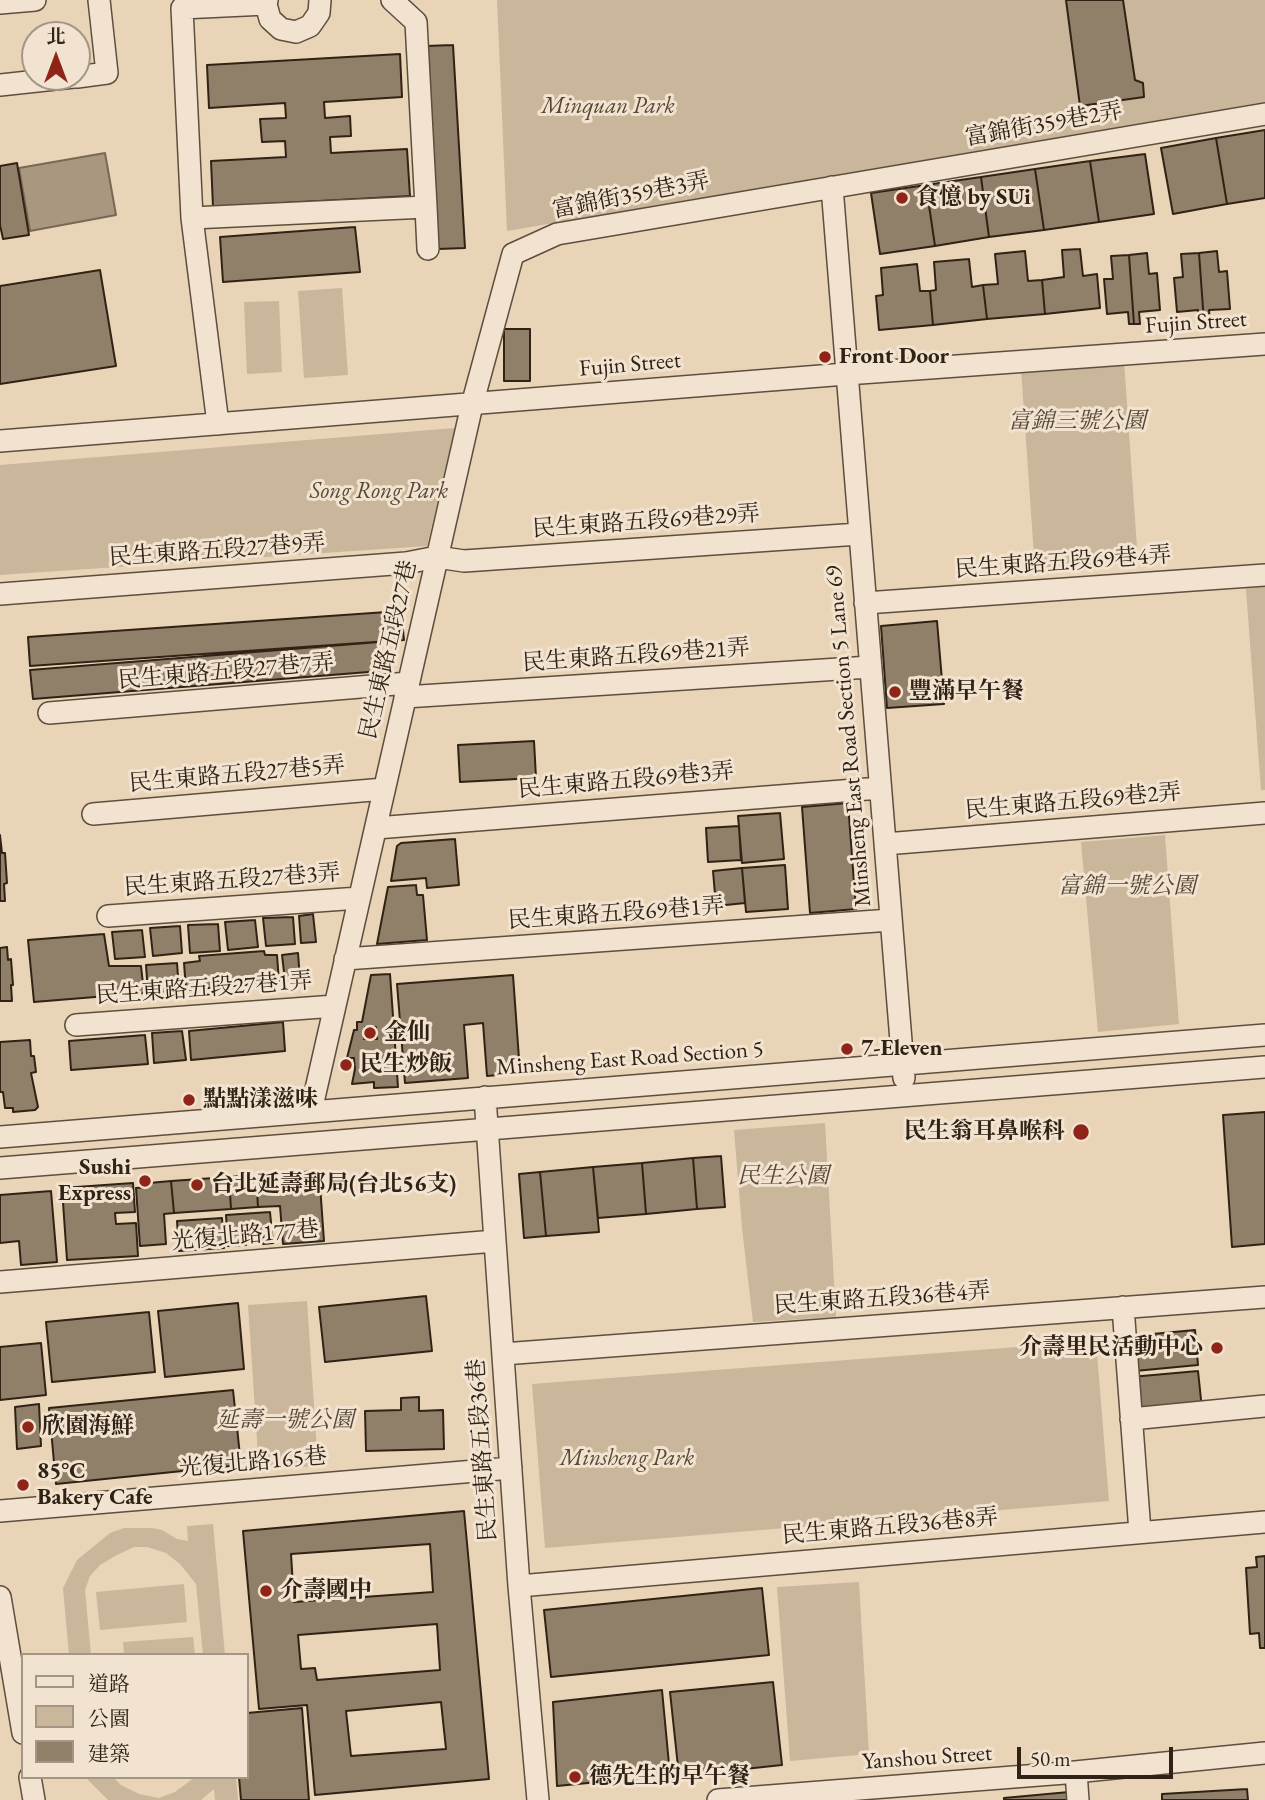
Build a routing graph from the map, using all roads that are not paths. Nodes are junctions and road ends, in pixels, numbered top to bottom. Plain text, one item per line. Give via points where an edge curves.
1 (35, 0) edge
2 (99, 0) edge
3 (320, 0) edge
4 (392, 0) edge
5 (266, 2) edge
6 (0, 3) edge
7 (91, 75) edge
8 (21, 83) edge
9 (0, 85) edge
10 (1265, 114) edge
11 (832, 187) junction
12 (426, 207) junction
13 (191, 218) junction
14 (428, 249) dead end
15 (1265, 344) edge
16 (846, 374) junction
17 (472, 405) junction
18 (218, 424) junction
19 (0, 441) edge
20 (859, 534) junction
21 (437, 556) junction
22 (1265, 575) edge
23 (0, 594) edge
24 (864, 603) junction
25 (870, 667) junction
26 (407, 690) junction
27 (48, 713) dead end
28 (880, 788) junction
29 (384, 789) junction
30 (1265, 813) edge
31 (93, 814) dead end
32 (376, 828) junction
33 (885, 844) junction
34 (359, 898) junction
35 (108, 916) dead end
36 (891, 920) junction
37 (345, 960) junction
38 (335, 1006) junction
39 (76, 1025) dead end
40 (1265, 1035) edge
41 (903, 1064) junction
42 (1265, 1067) edge
43 (905, 1094) junction
44 (485, 1097) junction
45 (311, 1111) junction
46 (487, 1129) junction
47 (0, 1137) edge
48 (0, 1167) edge
49 (495, 1241) junction
50 (0, 1282) edge
51 (1265, 1297) edge
52 (1123, 1307) junction
53 (503, 1354) junction
54 (1265, 1406) edge
55 (1131, 1419) junction
56 (511, 1468) junction
57 (0, 1511) edge
58 (1265, 1522) edge
59 (1140, 1532) junction
60 (519, 1586) junction
61 (0, 1597) edge
62 (14, 1721) edge
63 (1265, 1753) edge
64 (1076, 1772) junction
65 (30, 1779) edge
66 (34, 1800) edge
67 (538, 1800) edge
68 (718, 1800) edge
69 (1078, 1800) edge

1 - 6 street
2 - 7 street via 107,73
3 - 5 street via 319,13 310,26 296,32 281,29 270,19
4 - 12 street via 416,22
5 - 13 street via 182,8
8 - 9 street
10 - 11 street, 富錦街359巷2弄
11 - 16 street, Minsheng East Road Section 5 Lane 69
11 - 17 street, 富錦街359巷3弄 via 557,234 513,254
12 - 13 street
12 - 14 street
13 - 18 street
15 - 16 street, Fujin Street
16 - 17 street, Fujin Street
16 - 20 street, Minsheng East Road Section 5 Lane 69
17 - 18 street, Fujin Street
17 - 21 street, 民生東路五段27巷
18 - 19 street, Fujin Street
20 - 21 street, 民生東路五段69巷29弄 via 464,561
20 - 24 street, Minsheng East Road Section 5 Lane 69
21 - 23 street, 民生東路五段27巷9弄 via 407,563
21 - 26 street, 民生東路五段27巷
22 - 24 street, 民生東路五段69巷4弄
24 - 25 street, Minsheng East Road Section 5 Lane 69
25 - 26 street, 民生東路五段69巷21弄
25 - 28 street, Minsheng East Road Section 5 Lane 69
26 - 27 street, 民生東路五段27巷7弄
26 - 29 street, 民生東路五段27巷
28 - 32 street, 民生東路五段69巷3弄
28 - 33 street, Minsheng East Road Section 5 Lane 69
29 - 31 street, 民生東路五段27巷5弄
29 - 32 street, 民生東路五段27巷
30 - 33 street, 民生東路五段69巷2弄
32 - 34 street, 民生東路五段27巷
33 - 36 street, Minsheng East Road Section 5 Lane 69
34 - 35 street, 民生東路五段27巷3弄
34 - 37 street, 民生東路五段27巷
36 - 37 street, 民生東路五段69巷1弄
36 - 41 street, Minsheng East Road Section 5 Lane 69
37 - 38 street, 民生東路五段27巷
38 - 39 street, 民生東路五段27巷1弄
38 - 45 street, 民生東路五段27巷
40 - 41 street, Minsheng East Road Section 5
41 - 43 street, Minsheng East Road Section 5 Lane 69
41 - 44 street, Minsheng East Road Section 5
42 - 43 street
43 - 46 street
44 - 45 street, Minsheng East Road Section 5
44 - 46 street, 民生東路五段36巷
45 - 47 street, Minsheng East Road Section 5
46 - 48 street
46 - 49 street, 民生東路五段36巷
49 - 50 street, 光復北路177巷
49 - 53 street, 民生東路五段36巷
51 - 52 street, 民生東路五段36巷4弄
52 - 53 street, 民生東路五段36巷4弄
52 - 55 street
53 - 56 street, 民生東路五段36巷
54 - 55 street
55 - 59 street
56 - 57 street, 光復北路165巷
56 - 60 street, 民生東路五段36巷
58 - 59 street, 民生東路五段36巷8弄
59 - 60 street, 民生東路五段36巷8弄
60 - 67 street, 民生東路五段36巷
61 - 62 street
63 - 64 street, Yanshou Street
64 - 68 street, Yanshou Street
64 - 69 street
65 - 66 street

